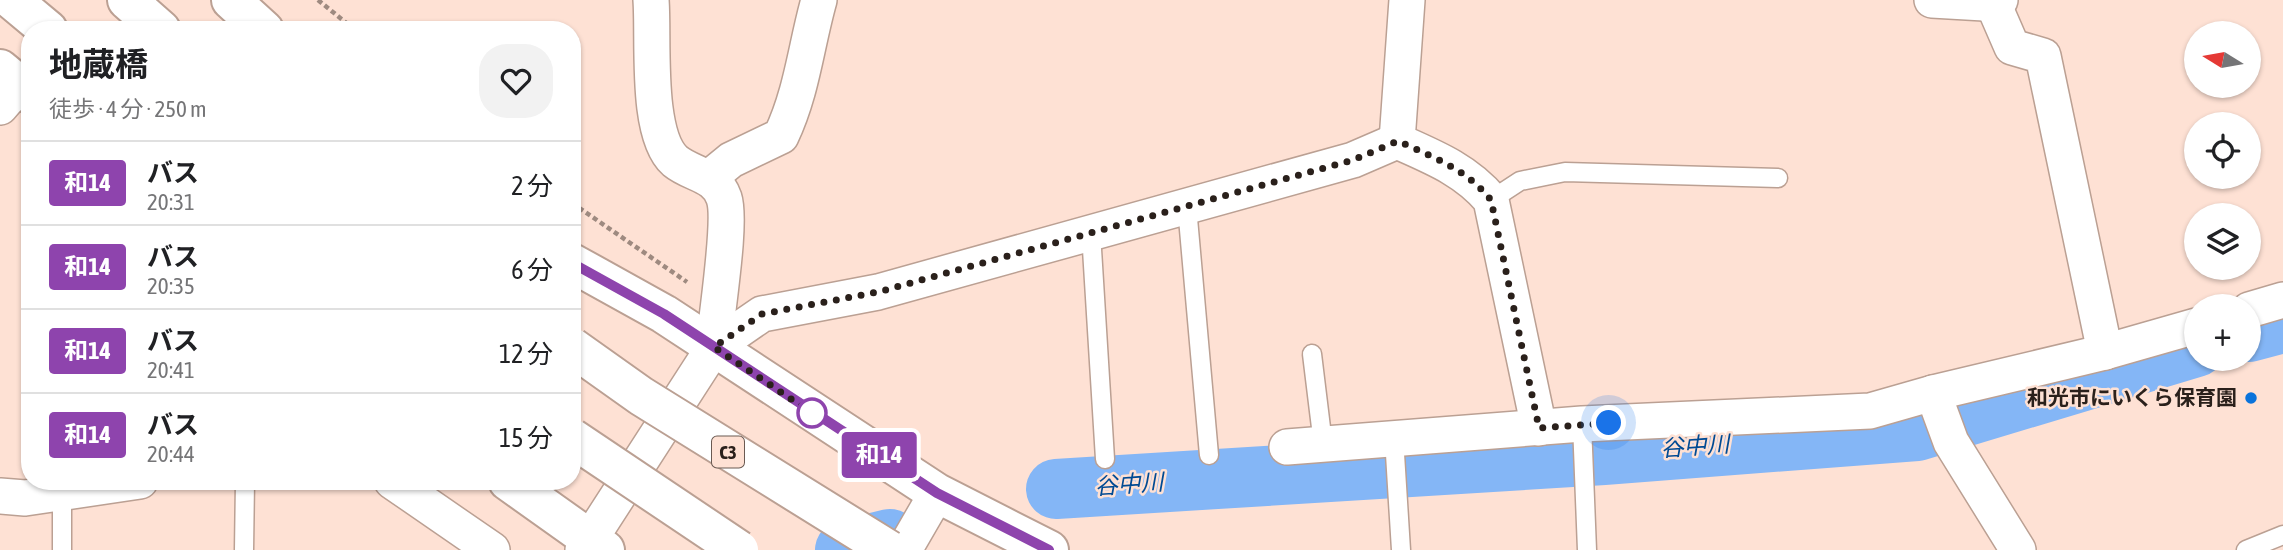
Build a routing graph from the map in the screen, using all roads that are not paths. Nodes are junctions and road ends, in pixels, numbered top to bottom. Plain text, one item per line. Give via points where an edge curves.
1 (127, 0) edge
2 (156, 0) edge
3 (231, 0) edge
4 (651, 0) edge
5 (819, 0) edge
6 (1407, 0) edge
7 (1932, 0) edge
8 (13, 1) edge
9 (1996, 1) edge
10 (37, 21) edge
11 (151, 21) edge
12 (178, 21) edge
13 (254, 21) edge
14 (1398, 141) junction
15 (709, 178) junction
16 (1778, 178) dead end
17 (1491, 200) junction
18 (1187, 207) junction
19 (1091, 233) junction
20 (581, 268) edge
21 (2283, 300) edge
22 (2261, 306) edge
23 (2184, 329) edge
24 (714, 347) junction
25 (2105, 352) junction
26 (581, 353) edge
27 (1312, 354) dead end
28 (1936, 401) junction
29 (1539, 428) junction
30 (1582, 432) junction
31 (581, 444) edge
32 (1323, 444) junction
33 (1395, 446) junction
34 (1287, 447) dead end
35 (1209, 455) dead end
36 (1105, 459) dead end
37 (86, 490) edge
38 (245, 490) edge
39 (405, 490) edge
40 (520, 490) edge
41 (937, 493) junction
42 (62, 494) junction
43 (0, 496) edge
44 (2283, 535) edge
45 (2007, 546) edge
46 (593, 547) edge
47 (62, 550) edge
48 (244, 550) edge
49 (492, 550) edge
50 (739, 550) edge
51 (889, 550) edge
52 (904, 550) edge
53 (1049, 550) edge
54 (1402, 550) edge
55 (1587, 550) edge
56 (2246, 550) edge

1 - 11 main road
2 - 12 main road
3 - 13 main road
4 - 15 street via 658,127 675,161
5 - 15 street via 807,41 804,76 781,136 731,160
6 - 14 street
7 - 9 street
8 - 10 main road
9 - 25 street via 2012,47 2043,56
14 - 17 street via 1451,165 1477,183
14 - 18 street via 1353,160
15 - 24 street via 718,184 725,201 726,222
16 - 17 lane via 1565,172 1520,181
17 - 29 street
18 - 19 street
18 - 35 lane
19 - 24 street via 878,292 762,314
19 - 36 lane
20 - 24 main road
21 - 22 street
23 - 25 street
24 - 41 main road
24 - 46 street
25 - 28 street
26 - 51 main road, C3, bridge via 652,403
27 - 32 lane
28 - 30 street via 1870,411
28 - 45 street via 1951,442
29 - 30 street
29 - 33 street
30 - 55 lane
31 - 50 main road, bridge
32 - 33 street
32 - 34 street
33 - 54 lane
37 - 42 street
38 - 48 lane
39 - 49 street
40 - 46 main road
41 - 52 street
41 - 53 main road
42 - 43 street
42 - 47 lane
44 - 56 lane

